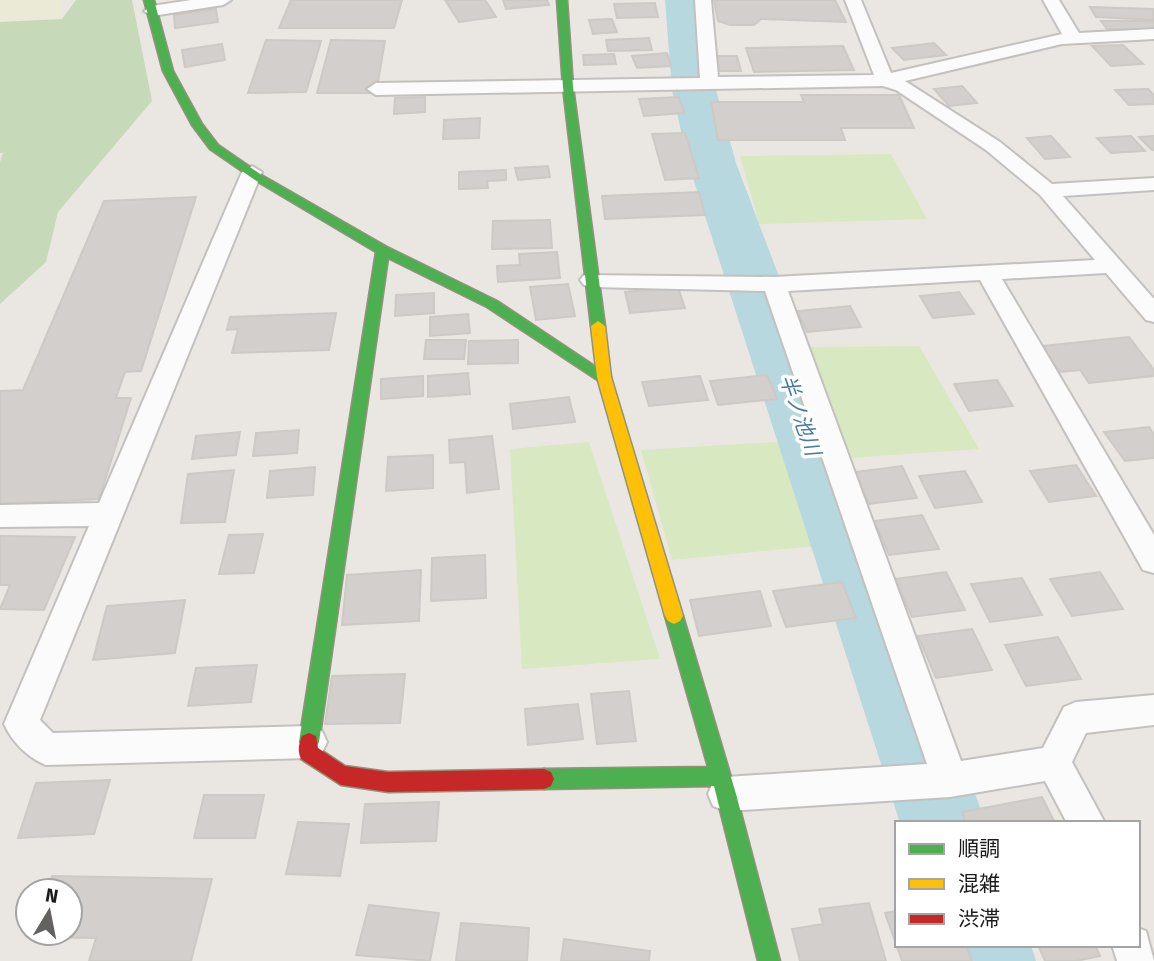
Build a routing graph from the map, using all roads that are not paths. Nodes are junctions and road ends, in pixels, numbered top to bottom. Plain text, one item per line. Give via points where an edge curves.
1 (223, 0) edge
2 (562, 0) edge
3 (703, 0) edge
4 (853, 0) edge
5 (1051, 0) edge
6 (150, 6) edge
7 (1073, 38) junction
8 (1151, 41) edge
9 (886, 80) junction
10 (709, 83) junction
11 (568, 87) junction
12 (376, 89) dead end
13 (252, 173) junction
14 (1154, 184) edge
15 (1047, 191) junction
16 (383, 250) junction
17 (1112, 266) junction
18 (987, 273) junction
19 (592, 280) junction
20 (774, 284) junction
21 (1154, 314) edge
22 (604, 377) junction
23 (109, 514) junction
24 (0, 516) edge
25 (1154, 561) edge
26 (1154, 710) edge
27 (310, 742) junction
28 (1055, 763) junction
29 (950, 780) junction
30 (723, 785) junction
31 (1086, 821) edge
32 (769, 961) edge

1 - 6 street
2 - 11 street
3 - 10 street
4 - 9 street
5 - 7 street
6 - 13 street via 168,71 197,125 214,147
7 - 8 street via 1135,35
7 - 9 street
9 - 10 street
9 - 15 street via 903,86 993,146
10 - 11 street
11 - 12 street
11 - 19 street
13 - 16 street
13 - 23 street
14 - 15 street
15 - 17 street
16 - 22 street via 492,304
16 - 27 street
17 - 18 street
17 - 21 street
18 - 20 street
18 - 25 street
19 - 20 street
19 - 22 street
20 - 29 street
22 - 30 street
23 - 24 street
23 - 27 street via 21,724 46,750
26 - 28 street via 1076,718
27 - 30 street via 308,752 341,775 388,782
28 - 29 street
28 - 31 street
29 - 30 street
30 - 32 street

